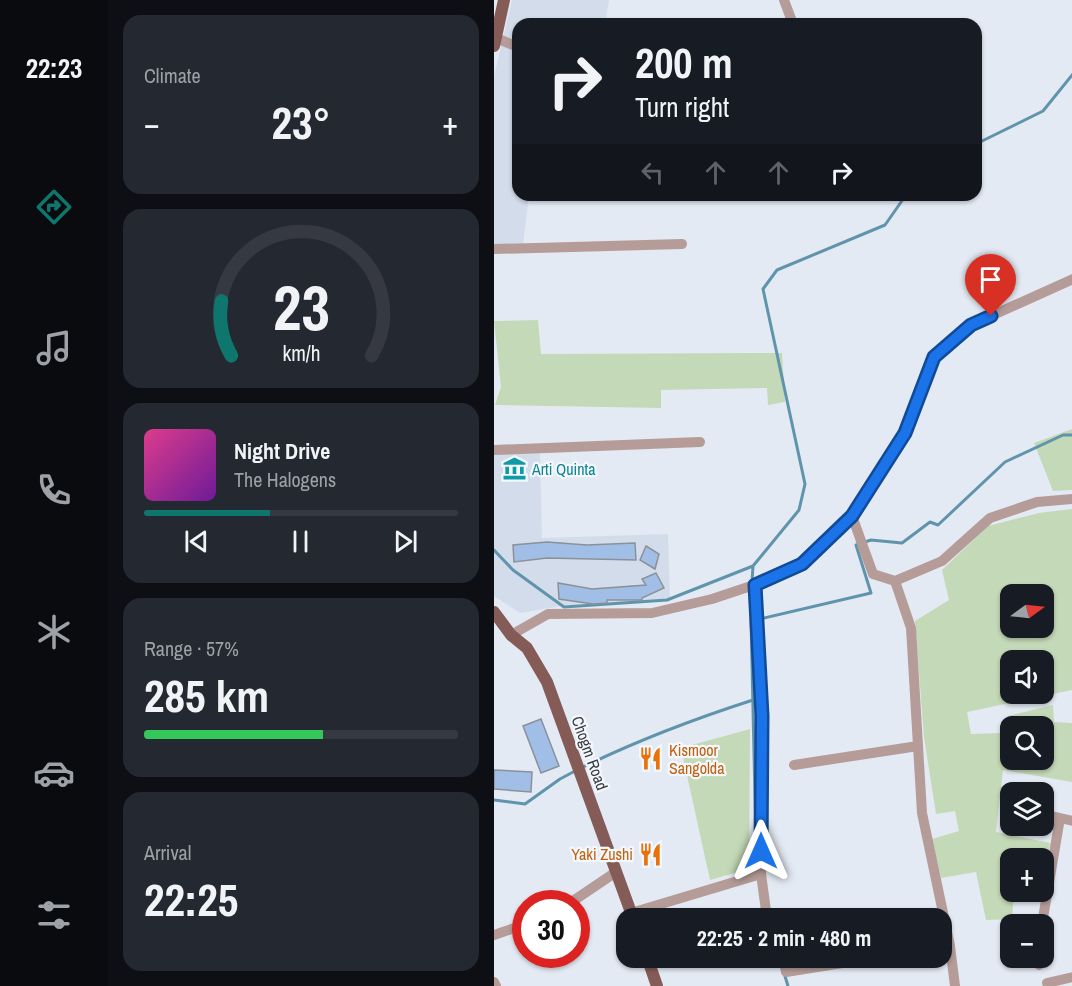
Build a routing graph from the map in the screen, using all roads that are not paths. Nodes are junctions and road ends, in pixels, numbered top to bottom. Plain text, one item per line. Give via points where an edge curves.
1 (504, 0) edge
2 (784, 0) edge
3 (791, 18) edge
4 (495, 42) edge
5 (512, 46) edge
6 (682, 244) dead end
7 (494, 249) edge
8 (1073, 279) edge
9 (700, 442) dead end
10 (494, 450) edge
11 (1073, 498) edge
12 (852, 516) junction
13 (895, 581) junction
14 (755, 585) junction
15 (494, 612) edge
16 (511, 635) junction
17 (918, 746) junction
18 (794, 765) dead end
19 (1054, 817) edge
20 (1060, 818) junction
21 (1073, 821) edge
22 (616, 872) junction
23 (761, 874) junction
24 (589, 890) edge
25 (629, 908) edge
26 (657, 908) edge
27 (766, 908) edge
28 (938, 908) edge
29 (1044, 914) edge
30 (512, 929) edge
31 (494, 935) edge
32 (651, 968) edge
33 (785, 968) edge
34 (811, 968) edge
35 (950, 968) edge
36 (1073, 977) edge
37 (494, 982) edge
38 (1047, 983) dead end
39 (497, 986) edge
40 (657, 986) edge
41 (955, 986) edge

1 - 4 main road
2 - 3 street
4 - 5 street
6 - 7 street
8 - 12 street via 971,325 934,357 905,433
9 - 10 street
11 - 13 street via 1037,502 990,518 942,561
12 - 13 street via 873,574
12 - 14 street via 802,564
13 - 17 street via 911,628
14 - 16 street via 652,613 548,614
14 - 23 street via 762,716
15 - 16 main road, Chogm Road
16 - 22 main road, Chogm Road via 527,648 547,682
17 - 18 street
17 - 28 street via 922,813
19 - 20 street
20 - 21 street
20 - 29 street
22 - 24 street
22 - 25 main road, Chogm Road
23 - 26 street
23 - 27 street
30 - 31 street
32 - 40 main road
33 - 34 street via 786,972
35 - 41 street
36 - 38 street
37 - 39 street

